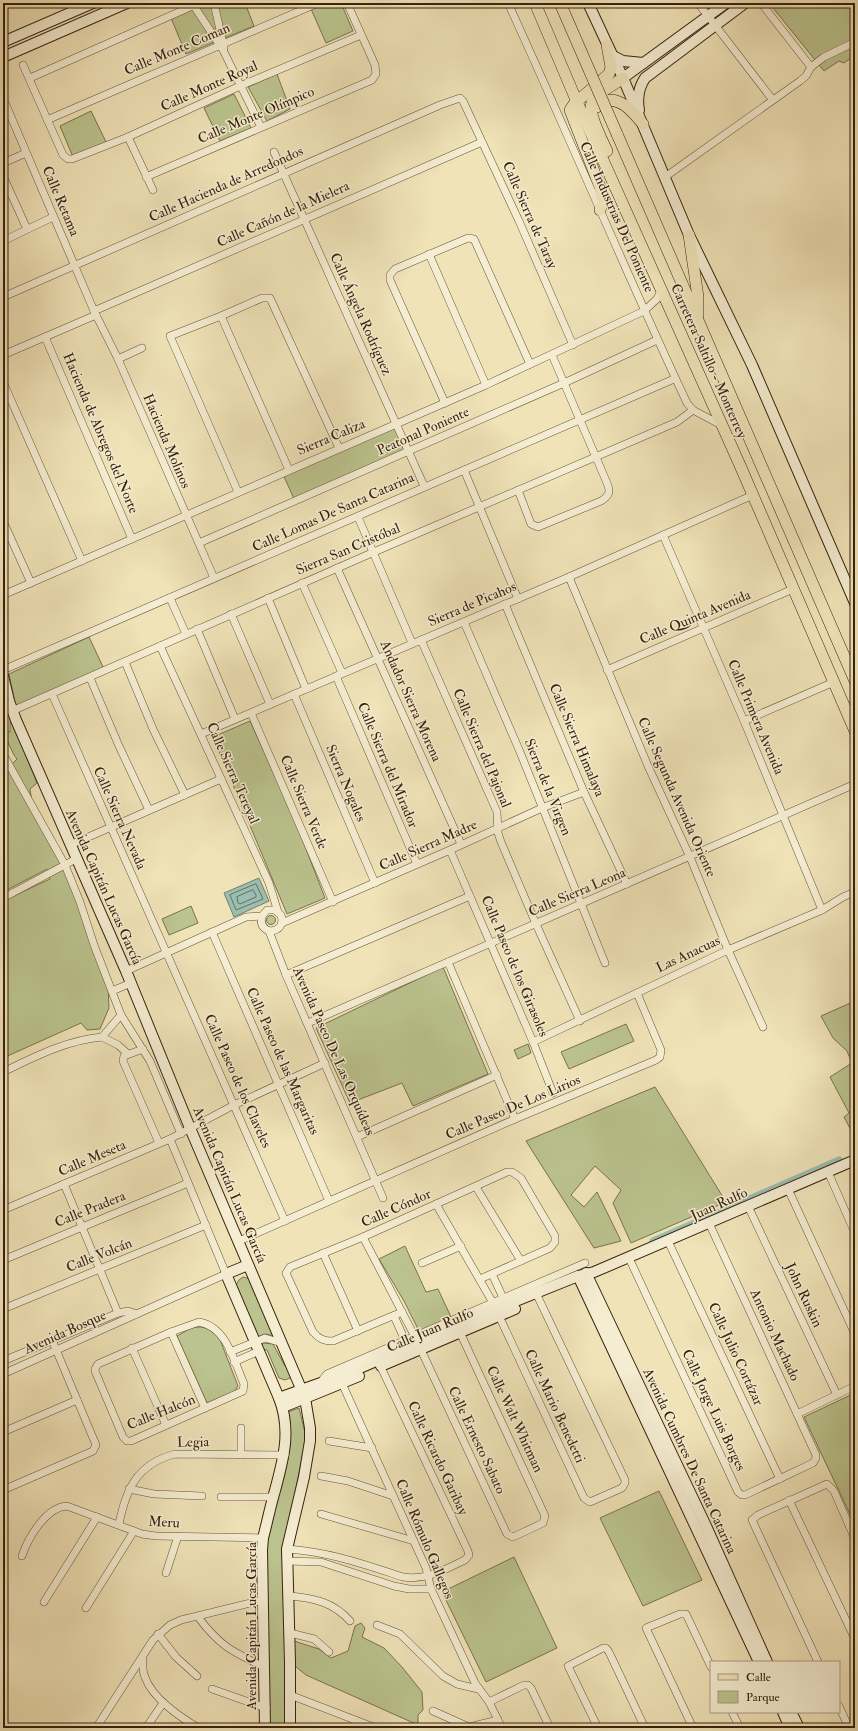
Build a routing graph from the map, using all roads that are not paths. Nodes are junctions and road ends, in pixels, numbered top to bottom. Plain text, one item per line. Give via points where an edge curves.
1 (93, 3) edge
2 (127, 3) edge
3 (214, 3) edge
4 (318, 3) edge
5 (347, 3) edge
6 (508, 3) edge
7 (535, 3) edge
8 (560, 3) edge
9 (588, 3) edge
10 (698, 3) edge
11 (726, 3) edge
12 (745, 3) edge
13 (761, 3) edge
14 (195, 4) edge
15 (708, 16) junction
16 (715, 25) junction
17 (361, 35) junction
18 (3, 42) edge
19 (855, 42) edge
20 (222, 46) junction
21 (609, 50) junction
22 (3, 57) edge
23 (643, 63) junction
24 (23, 65) dead end
25 (810, 69) junction
26 (30, 78) junction
27 (623, 78) junction
28 (240, 86) junction
29 (3, 98) edge
30 (460, 98) joint
31 (772, 99) junction
32 (576, 102) junction
33 (594, 119) junction
34 (47, 120) junction
35 (643, 124) junction
36 (261, 127) junction
37 (128, 137) junction
38 (482, 142) junction
39 (274, 152) dead end
40 (26, 153) junction
41 (3, 164) edge
42 (283, 172) junction
43 (3, 176) edge
44 (665, 177) junction
45 (146, 178) junction
46 (153, 190) dead end
47 (600, 210) junction
48 (629, 216) junction
49 (54, 217) junction
50 (304, 219) junction
51 (27, 229) junction
52 (689, 235) junction
53 (3, 241) edge
54 (429, 254) junction
55 (75, 266) junction
56 (661, 291) junction
57 (3, 296) edge
58 (644, 311) junction
59 (95, 313) junction
60 (221, 316) junction
61 (698, 319) junction
62 (45, 337) junction
63 (657, 340) junction
64 (573, 345) junction
65 (142, 348) dead end
66 (3, 354) edge
67 (552, 355) junction
68 (118, 359) junction
69 (530, 364) junction
70 (674, 379) junction
71 (3, 382) edge
72 (564, 383) junction
73 (486, 385) junction
74 (444, 403) junction
75 (693, 410) junction
76 (579, 420) junction
77 (396, 424) junction
78 (722, 425) junction
79 (339, 448) junction
80 (409, 452) junction
81 (595, 456) junction
82 (288, 470) junction
83 (464, 470) junction
84 (424, 486) junction
85 (518, 490) junction
86 (238, 492) junction
87 (752, 495) junction
88 (480, 506) junction
89 (186, 516) junction
90 (358, 517) junction
91 (3, 521) edge
92 (663, 535) junction
93 (132, 539) junction
94 (199, 543) junction
95 (374, 552) junction
96 (82, 561) junction
97 (337, 568) junction
98 (569, 577) junction
99 (214, 578) junction
100 (31, 583) junction
101 (302, 583) junction
102 (793, 589) junction
103 (3, 595) edge
104 (170, 598) junction
105 (268, 598) junction
106 (518, 598) junction
107 (855, 603) edge
108 (505, 604) junction
109 (231, 614) junction
110 (464, 622) junction
111 (703, 627) junction
112 (197, 629) junction
113 (186, 634) junction
114 (421, 640) junction
115 (412, 644) junction
116 (160, 646) junction
117 (378, 658) junction
118 (125, 662) junction
119 (607, 670) junction
120 (339, 674) junction
121 (3, 677) edge
122 (90, 678) junction
123 (834, 682) junction
124 (855, 682) edge
125 (306, 689) junction
126 (52, 694) junction
127 (294, 694) junction
128 (6, 702) edge
129 (270, 704) junction
130 (12, 711) junction
131 (251, 713) junction
132 (235, 720) junction
133 (744, 720) junction
134 (855, 731) edge
135 (201, 734) junction
136 (3, 754) edge
137 (221, 779) junction
138 (855, 784) edge
139 (584, 792) junction
140 (185, 795) junction
141 (542, 808) junction
142 (149, 810) junction
143 (783, 815) junction
144 (111, 826) junction
145 (498, 828) junction
146 (461, 844) junction
147 (70, 845) junction
148 (450, 850) junction
149 (690, 857) junction
150 (76, 859) junction
151 (417, 864) junction
152 (65, 865) junction
153 (375, 883) junction
154 (627, 884) junction
155 (855, 892) edge
156 (470, 896) junction
157 (3, 898) edge
158 (333, 902) junction
159 (582, 904) junction
160 (822, 910) junction
161 (278, 912) junction
162 (262, 916) junction
163 (282, 923) junction
164 (536, 924) junction
165 (269, 931) junction
166 (212, 932) junction
167 (491, 943) junction
168 (728, 950) junction
169 (167, 952) junction
170 (448, 962) junction
171 (605, 963) dead end
172 (126, 971) junction
173 (286, 975) junction
174 (131, 983) junction
175 (112, 991) junction
176 (638, 993) junction
177 (121, 1015) junction
178 (580, 1021) junction
179 (308, 1023) junction
180 (763, 1027) dead end
181 (102, 1037) junction
182 (533, 1042) junction
183 (143, 1049) junction
184 (128, 1054) junction
185 (325, 1063) junction
186 (3, 1072) edge
187 (497, 1075) junction
188 (279, 1084) junction
189 (553, 1094) dead end
190 (234, 1105) junction
191 (515, 1119) junction
192 (190, 1128) junction
193 (181, 1134) junction
194 (357, 1137) junction
195 (170, 1139) junction
196 (159, 1143) junction
197 (855, 1160) edge
198 (828, 1172) junction
199 (376, 1181) junction
200 (188, 1182) junction
201 (64, 1184) junction
202 (476, 1187) junction
203 (788, 1189) junction
204 (383, 1198) dead end
205 (329, 1201) junction
206 (436, 1204) junction
207 (748, 1206) junction
208 (3, 1210) edge
209 (285, 1221) junction
210 (710, 1223) junction
211 (206, 1225) junction
212 (81, 1226) junction
213 (855, 1233) edge
214 (362, 1237) junction
215 (239, 1240) junction
216 (668, 1241) junction
217 (461, 1246) junction
218 (323, 1253) junction
219 (629, 1258) junction
220 (3, 1260) edge
221 (521, 1261) junction
222 (422, 1263) dead end
223 (248, 1265) junction
224 (99, 1269) junction
225 (226, 1274) junction
226 (492, 1274) junction
227 (585, 1274) junction
228 (480, 1279) junction
229 (538, 1296) junction
230 (506, 1305) junction
231 (3, 1309) edge
232 (496, 1310) junction
233 (402, 1312) junction
234 (118, 1313) junction
235 (137, 1314) junction
236 (394, 1316) junction
237 (459, 1330) junction
238 (358, 1331) junction
239 (171, 1332) junction
240 (855, 1334) edge
241 (52, 1340) junction
242 (254, 1342) junction
243 (282, 1343) junction
244 (418, 1343) junction
245 (408, 1347) junction
246 (132, 1348) junction
247 (56, 1351) junction
248 (230, 1352) junction
249 (259, 1352) junction
250 (3, 1361) edge
251 (234, 1362) junction
252 (379, 1363) junction
253 (3, 1374) edge
254 (340, 1380) junction
255 (855, 1386) edge
256 (323, 1387) junction
257 (303, 1394) junction
258 (837, 1396) junction
259 (77, 1400) junction
260 (281, 1402) junction
261 (205, 1408) junction
262 (797, 1414) junction
263 (166, 1425) junction
264 (241, 1428) dead end
265 (3, 1432) edge
266 (329, 1441) dead end
267 (372, 1448) junction
268 (242, 1454) junction
269 (285, 1455) junction
270 (816, 1458) joint
271 (321, 1476) dead end
272 (780, 1479) junction
273 (129, 1489) junction
274 (3, 1490) edge
275 (202, 1496) dead end
276 (393, 1496) junction
277 (221, 1497) dead end
278 (273, 1497) junction
279 (789, 1500) junction
280 (321, 1514) dead end
281 (96, 1517) junction
282 (118, 1524) junction
283 (134, 1531) junction
284 (703, 1532) junction
285 (178, 1536) junction
286 (513, 1537) joint
287 (263, 1538) junction
288 (855, 1540) edge
289 (414, 1541) junction
290 (287, 1549) junction
291 (22, 1556) dead end
292 (287, 1561) junction
293 (166, 1573) dead end
294 (428, 1577) junction
295 (431, 1589) junction
296 (289, 1596) junction
297 (263, 1600) junction
298 (44, 1602) dead end
299 (86, 1608) dead end
300 (198, 1616) junction
301 (350, 1621) dead end
302 (377, 1625) dead end
303 (290, 1633) junction
304 (158, 1634) junction
305 (855, 1639) edge
306 (329, 1652) dead end
307 (143, 1658) junction
308 (759, 1661) edge
309 (768, 1661) edge
310 (818, 1661) edge
311 (710, 1665) edge
312 (264, 1667) junction
313 (197, 1676) dead end
314 (212, 1689) dead end
315 (478, 1689) junction
316 (290, 1695) junction
317 (489, 1702) junction
318 (163, 1703) junction
319 (266, 1708) junction
320 (840, 1708) edge
321 (433, 1711) dead end
322 (732, 1713) edge
323 (783, 1713) edge
324 (792, 1713) edge
325 (498, 1720) junction
326 (98, 1725) dead end
327 (196, 1727) edge
328 (146, 1728) edge
329 (265, 1728) edge
330 (290, 1728) edge
331 (376, 1728) edge
332 (502, 1728) edge
333 (550, 1728) edge
334 (598, 1728) edge
335 (645, 1728) edge
336 (693, 1728) edge
337 (740, 1728) edge
338 (790, 1728) edge
339 (799, 1728) edge
340 (850, 1728) edge

1 - 18 street
2 - 22 street
3 - 20 street
4 - 20 street, Calle Monte Coman
5 - 17 street
6 - 47 street, Calle Industrias Del Poniente
7 - 32 main road, Carretera Saltillo - Monterrey
8 - 61 main road, Carretera Saltillo - Monterrey, bridge
9 - 21 street
10 - 15 street
11 - 15 street
12 - 16 street
13 - 25 street
14 - 20 street
14 - 26 street
15 - 16 street
15 - 23 street
16 - 31 street
16 - 35 street via 645,78 640,86 638,101
17 - 28 street, Calle Monte Royal
17 - 36 street, Calle Monte Olímpico via 375,65 376,76 369,82
19 - 25 street via 824,57
20 - 28 street
20 - 34 street, Calle Monte Coman
21 - 23 street via 623,61
21 - 27 street
21 - 32 main road via 609,74
23 - 27 street
24 - 26 street
25 - 31 street via 800,81
26 - 34 street
27 - 33 main road via 593,100 591,109
27 - 35 street
28 - 36 street
28 - 37 street, Calle Monte Royal
29 - 40 street, Calle Retama
30 - 38 street, Calle Sierra de Taray
30 - 42 street, Calle Hacienda de Arredondos
31 - 44 street
32 - 47 main road via 571,107 570,115 600,187 603,202
32 - 48 main road, Carretera Saltillo - Monterrey
33 - 35 main road via 597,107 609,100 626,106
33 - 48 main road via 625,195 630,210
34 - 37 street, Calle Monte Royal via 63,155 68,159 79,158
35 - 44 street
36 - 45 street, Calle Monte Olímpico
37 - 45 street
38 - 50 street, Calle Cañón de la Mielera
38 - 64 street, Calle Sierra de Taray
39 - 42 street, Calle Ángela Rodríguez
40 - 41 street
40 - 49 street, Calle Retama
42 - 50 street, Calle Ángela Rodríguez
42 - 55 street, Calle Hacienda de Arredondos
43 - 51 street
44 - 52 street
45 - 46 street
47 - 58 street, Calle Industrias Del Poniente
48 - 56 main road, Carretera Saltillo - Monterrey
49 - 51 street
49 - 55 street, Calle Retama
50 - 59 street, Calle Cañón de la Mielera
50 - 77 street, Calle Ángela Rodríguez
51 - 53 street
52 - 61 main road via 698,297
52 - 107 street via 752,365
54 - 69 street via 468,238 474,239
54 - 73 street
54 - 74 street via 395,269 390,275 390,280
55 - 57 street, Calle Hacienda de Arredondos
55 - 59 street, Calle Retama
56 - 58 street, Sierra Caliza via 657,299
56 - 78 main road, Carretera Saltillo - Monterrey
58 - 63 street, Calle Industrias Del Poniente
58 - 64 street, Sierra Caliza
59 - 62 street, Calle Cañón de la Mielera
59 - 68 street, Hacienda Molinos
60 - 79 street via 262,298 270,298
60 - 82 street
60 - 86 street via 170,336
61 - 124 main road, Carretera Saltillo - Monterrey
62 - 66 street, Calle Cañón de la Mielera
62 - 93 street, Hacienda de Abregos del Norte
63 - 70 street, Calle Industrias Del Poniente
63 - 72 street, Peatonal Poniente
64 - 67 street, Sierra Caliza
65 - 68 street
67 - 69 street, Sierra Caliza
67 - 72 street
68 - 89 street, Hacienda Molinos
69 - 73 street, Sierra Caliza
70 - 75 street, Calle Industrias Del Poniente
70 - 76 street, Calle Lomas De Santa Catarina
71 - 96 street
72 - 76 street
72 - 80 street, Peatonal Poniente
73 - 74 street, Sierra Caliza
74 - 77 street, Sierra Caliza
75 - 78 street, Calle Industrias Del Poniente
75 - 81 street, Sierra San Cristóbal via 677,422
76 - 81 street
76 - 83 street, Calle Lomas De Santa Catarina
77 - 79 street, Sierra Caliza
77 - 80 street, Calle Ángela Rodríguez
78 - 87 main road, Carretera Saltillo - Monterrey
79 - 82 street, Sierra Caliza
80 - 84 street, Calle Ángela Rodríguez
80 - 94 street, Peatonal Poniente
81 - 85 street, Sierra San Cristóbal
81 - 85 street via 609,488 608,495 583,510 535,527 530,522
82 - 86 street, Sierra Caliza
83 - 84 street, Calle Lomas De Santa Catarina
83 - 88 street
84 - 90 street, Calle Lomas De Santa Catarina
85 - 88 street, Sierra San Cristóbal
86 - 89 street, Sierra Caliza
87 - 92 street, Sierra de Picahos
87 - 102 main road, Carretera Saltillo - Monterrey
88 - 95 street, Sierra San Cristóbal
88 - 106 street
89 - 93 street, Sierra Caliza
89 - 94 street, Hacienda Molinos
90 - 95 street
90 - 99 street, Calle Lomas De Santa Catarina
91 - 100 street
92 - 98 street, Sierra de Picahos
92 - 111 street, Calle Primera Avenida
93 - 96 street, Sierra Caliza
94 - 99 street, Hacienda Molinos
95 - 97 street, Sierra San Cristóbal
95 - 115 street
96 - 100 street, Sierra Caliza
97 - 101 street, Sierra San Cristóbal
97 - 117 street, Andador Sierra Morena
98 - 106 street, Sierra de Picahos
98 - 119 street, Calle Segunda Avenida Oriente
99 - 104 street, Calle Lomas De Santa Catarina
100 - 103 street, Sierra Caliza
101 - 105 street, Sierra San Cristóbal
101 - 120 street, Calle Sierra del Mirador
102 - 111 street, Calle Quinta Avenida
102 - 123 main road, Carretera Saltillo - Monterrey
104 - 113 street
104 - 121 street, Calle Lomas De Santa Catarina
105 - 109 street, Sierra San Cristóbal
105 - 125 street
106 - 108 street, Sierra de Picahos
108 - 110 street, Sierra de Picahos
108 - 139 street, Calle Sierra Himalaya
109 - 112 street, Sierra San Cristóbal
109 - 129 street
110 - 114 street, Sierra de Picahos
110 - 141 street, Sierra de la Virgen
111 - 119 street, Calle Quinta Avenida
111 - 133 street, Calle Primera Avenida
112 - 113 street, Sierra San Cristóbal
112 - 132 street
113 - 116 street, Sierra San Cristóbal
114 - 115 street, Sierra de Picahos
114 - 145 street, Calle Sierra del Pajonal via 497,812
115 - 117 street, Sierra de Picahos
116 - 118 street, Sierra San Cristóbal
116 - 135 street, Calle Sierra Tereyal
117 - 120 street, Sierra de Picahos
117 - 146 street, Andador Sierra Morena
118 - 122 street, Sierra San Cristóbal
118 - 140 street via 153,729
119 - 149 street, Calle Segunda Avenida Oriente
120 - 125 street, Sierra de Picahos
120 - 151 street, Calle Sierra del Mirador
121 - 128 street, Avenida Capitán Lucas García
122 - 126 street, Sierra San Cristóbal
122 - 142 street
123 - 133 street
123 - 134 main road, Carretera Saltillo - Monterrey
125 - 127 street, Sierra de Picahos
126 - 130 street, Sierra San Cristóbal
126 - 144 street, Calle Sierra Nevada
127 - 129 street, Sierra de Picahos
127 - 153 street, Sierra Nogales
128 - 130 street, Avenida Capitán Lucas García
129 - 131 street, Sierra de Picahos
130 - 147 street, Avenida Capitán Lucas García
131 - 132 street, Sierra de Picahos
131 - 158 street, Calle Sierra Verde
132 - 135 street, Sierra de Picahos
133 - 143 street, Calle Primera Avenida
135 - 137 street, Calle Sierra Tereyal
136 - 152 street
137 - 140 street
137 - 161 street, Calle Sierra Tereyal via 269,883
138 - 143 street, Calle Sierra Leona
139 - 141 street, Calle Sierra Madre
139 - 154 street, Calle Sierra Himalaya
140 - 142 street
141 - 145 street, Calle Sierra Madre
141 - 159 street, Sierra de la Virgen
142 - 144 street
143 - 149 street, Calle Sierra Leona
143 - 160 street, Calle Primera Avenida
144 - 147 street
144 - 169 street, Calle Sierra Nevada
145 - 146 street, Calle Sierra Madre
145 - 164 street, Calle Sierra del Pajonal via 501,842
146 - 148 street, Calle Sierra Madre
147 - 150 street, Avenida Capitán Lucas García
148 - 151 street, Calle Sierra Madre
148 - 156 street, Calle Paseo de los Girasoles
149 - 154 street, Calle Sierra Leona
149 - 168 street, Calle Segunda Avenida Oriente
150 - 152 street
150 - 172 street, Avenida Capitán Lucas García
151 - 153 street, Calle Sierra Madre
152 - 157 street
152 - 175 street
153 - 158 street, Calle Sierra Madre
154 - 159 street, Calle Sierra Leona
155 - 160 street, Las Anacuas
156 - 167 street, Calle Paseo de los Girasoles
156 - 173 street
158 - 163 street, Calle Sierra Madre
159 - 164 street, Calle Sierra Leona
159 - 171 street, Sierra de la Virgen
160 - 168 street, Las Anacuas
161 - 162 street via 271,909
161 - 163 street
162 - 165 street via 263,927
162 - 166 street via 246,917
163 - 165 street, Calle Sierra Madre via 279,928
164 - 167 street, Calle Sierra Leona
164 - 178 street, Calle Sierra del Pajonal
165 - 173 street, Avenida Paseo De Las Orquídeas
166 - 169 street
166 - 188 street, Calle Paseo de las Margaritas
167 - 170 street, Calle Sierra Leona
167 - 182 street, Calle Paseo de los Girasoles
168 - 176 street, Las Anacuas
168 - 180 street, Calle Segunda Avenida Oriente
169 - 172 street
169 - 190 street, Calle Paseo de los Claveles
170 - 179 street, Calle Sierra Leona
170 - 187 street
172 - 174 street, Avenida Capitán Lucas García
173 - 179 street, Avenida Paseo De Las Orquídeas
174 - 175 street
174 - 192 street, Avenida Capitán Lucas García
175 - 177 street
176 - 178 street, Las Anacuas
176 - 191 street, Calle Paseo De Los Lirios via 661,1050 660,1057
177 - 181 street
177 - 183 street
178 - 182 street, Las Anacuas
179 - 185 street, Avenida Paseo De Las Orquídeas
181 - 184 street via 118,1045
181 - 186 street via 82,1039 64,1045
182 - 189 street, Calle Paseo de los Girasoles
183 - 184 street
183 - 193 street
184 - 196 street via 124,1056 124,1066
185 - 188 street, Calle Meseta
185 - 194 street, Avenida Paseo De Las Orquídeas
187 - 191 street
187 - 194 street
188 - 190 street, Calle Meseta
188 - 205 street, Calle Paseo de las Margaritas
190 - 192 street, Calle Meseta
190 - 209 street, Calle Paseo de los Claveles
191 - 199 street, Calle Paseo De Los Lirios
192 - 193 street, Calle Meseta
192 - 215 street, Avenida Capitán Lucas García
193 - 195 street, Calle Meseta
194 - 199 street, Avenida Paseo De Las Orquídeas
195 - 196 street, Calle Meseta
195 - 200 street
196 - 201 street, Calle Meseta
197 - 198 street, Juan Rulfo
198 - 203 street, Juan Rulfo
198 - 213 street
199 - 204 street, Avenida Paseo De Las Orquídeas
199 - 205 street
200 - 211 street
200 - 212 street, Calle Pradera
201 - 208 street, Calle Meseta
201 - 212 street
202 - 206 street, Calle Cóndor
202 - 221 street
202 - 221 street, Calle Cóndor via 507,1172 521,1178 556,1239 550,1248
203 - 207 street, Juan Rulfo
203 - 240 street
205 - 209 street
206 - 214 street, Calle Cóndor
206 - 217 street, Calle Mario Benedetti
207 - 210 street, Juan Rulfo
207 - 258 street, John Ruskin
209 - 215 street
210 - 216 street, Juan Rulfo
210 - 262 street, Antonio Machado
211 - 224 street, Calle Volcán
211 - 225 street
212 - 220 street, Calle Pradera
212 - 224 street
214 - 218 street, Calle Cóndor
214 - 233 street, Calle Ernesto Sabato
215 - 223 street, Avenida Capitán Lucas García
216 - 219 street, Juan Rulfo
216 - 272 street, Calle Julio Cortázar
217 - 222 street
217 - 228 street, Calle Mario Benedetti
218 - 238 street
218 - 238 street, Calle Cóndor via 290,1267 287,1276 317,1336 326,1341 333,1341
219 - 227 street, Juan Rulfo
219 - 272 street, Calle Jorge Luis Borges via 738,1492 745,1495
221 - 226 street, Calle Cóndor
223 - 225 street, Avenida Bosque
223 - 243 street, Avenida Capitán Lucas García
224 - 231 street, Calle Volcán
224 - 234 street
225 - 235 street, Avenida Bosque
225 - 242 street, Avenida Capitán Lucas García
226 - 228 street, Calle Cóndor
226 - 230 street
227 - 229 street, Calle Juan Rulfo
227 - 230 street, Calle Juan Rulfo
227 - 284 street, Avenida Cumbres De Santa Catarina
228 - 232 street, Calle Mario Benedetti
229 - 230 street, Calle Juan Rulfo
229 - 232 street, Calle Mario Benedetti via 625,1480 622,1488 590,1502 584,1498
230 - 232 street, Calle Juan Rulfo
230 - 232 street, Calle Juan Rulfo
232 - 237 street, Calle Juan Rulfo
232 - 244 street, Calle Juan Rulfo
233 - 236 street, Calle Cóndor
233 - 244 street, Calle Ernesto Sabato
234 - 235 street, Avenida Bosque via 128,1311
234 - 241 street, Avenida Bosque
235 - 247 street, Avenida Bosque
236 - 238 street, Calle Cóndor
236 - 245 street
237 - 244 street, Calle Juan Rulfo
237 - 286 street, Calle Walt Whitman via 545,1516 543,1523
239 - 246 street, Calle Halcón
239 - 248 street, Calle Halcón via 195,1322 211,1325 222,1336
239 - 261 street
241 - 247 street
241 - 250 street, Avenida Bosque
242 - 243 street via 265,1338
242 - 248 street
242 - 249 street, Avenida Capitán Lucas García
243 - 257 street, Avenida Capitán Lucas García
244 - 245 street, Calle Juan Rulfo
244 - 245 street, Calle Juan Rulfo
244 - 286 street, Calle Ernesto Sabato via 507,1534
245 - 252 street, Calle Juan Rulfo
245 - 256 street, Calle Juan Rulfo via 326,1374
246 - 263 street
246 - 263 street, Calle Halcón via 98,1364 95,1369 123,1437 131,1441
247 - 253 street, Avenida Bosque
247 - 259 street
248 - 251 street, Calle Halcón
249 - 251 street
249 - 260 street, Avenida Capitán Lucas García
251 - 261 street, Calle Halcón via 244,1384 243,1391
252 - 254 street, Calle Juan Rulfo
252 - 294 street, Calle Ricardo Garibay via 469,1555 465,1560
254 - 256 street, Calle Juan Rulfo
254 - 267 street, Calle Rómulo Gallegos
255 - 258 street
256 - 257 street, Calle Juan Rulfo
257 - 260 street, Calle Juan Rulfo
257 - 290 street, Avenida Capitán Lucas García via 310,1441
258 - 262 street
259 - 265 street
259 - 274 street via 96,1445 93,1451
260 - 269 street, Avenida Capitán Lucas García via 286,1433
261 - 263 street, Calle Halcón
262 - 270 street, Antonio Machado
264 - 268 street
266 - 267 street
267 - 276 street, Calle Rómulo Gallegos
268 - 269 street, Legia
268 - 273 street, Legia via 168,1456 146,1469 133,1481
269 - 278 street, Avenida Capitán Lucas García
270 - 272 street, Calle Jorge Luis Borges
271 - 276 street via 348,1481
273 - 275 street via 154,1494
273 - 282 street, Legia
276 - 289 street, Calle Rómulo Gallegos
277 - 278 street
278 - 287 street, Avenida Capitán Lucas García
279 - 288 street via 824,1484 830,1485
279 - 305 street
279 - 310 street via 758,1515 752,1523
280 - 289 street
281 - 282 street, Meru
281 - 291 street, Meru via 62,1506 51,1512 36,1529 27,1541
281 - 298 street
282 - 283 street, Meru
283 - 285 street, Meru via 156,1536
283 - 299 street
284 - 308 street, Avenida Cumbres De Santa Catarina
284 - 309 street, Avenida Cumbres De Santa Catarina
285 - 287 street, Meru
285 - 293 street
287 - 297 street, Avenida Capitán Lucas García
289 - 294 street, Calle Rómulo Gallegos
290 - 292 street, Avenida Capitán Lucas García
290 - 294 street via 332,1555 403,1577
292 - 295 street via 321,1562 394,1586
292 - 296 street, Avenida Capitán Lucas García
294 - 295 street, Calle Rómulo Gallegos
295 - 315 street, Calle Rómulo Gallegos
296 - 301 street via 330,1604
296 - 303 street, Avenida Capitán Lucas García
297 - 300 street
297 - 312 street, Avenida Capitán Lucas García
300 - 304 street via 181,1620
300 - 312 street via 218,1641 231,1651
302 - 315 street via 400,1634 443,1676 457,1684
303 - 306 street via 314,1639
303 - 316 street, Avenida Capitán Lucas García
304 - 307 street
304 - 313 street via 176,1657
307 - 318 street via 145,1678
307 - 326 street
311 - 336 street via 686,1614 682,1613 646,1628
312 - 319 street, Avenida Capitán Lucas García
314 - 319 street
315 - 317 street, Calle Rómulo Gallegos
316 - 330 street, Avenida Capitán Lucas García
316 - 331 street
317 - 325 street, Calle Rómulo Gallegos
317 - 333 street via 528,1685
318 - 327 street
318 - 328 street
319 - 329 street, Avenida Capitán Lucas García
320 - 340 street
321 - 325 street via 469,1727
322 - 337 street
323 - 338 street
324 - 339 street
325 - 332 street, Calle Rómulo Gallegos
334 - 335 street via 568,1666 603,1648 607,1649

